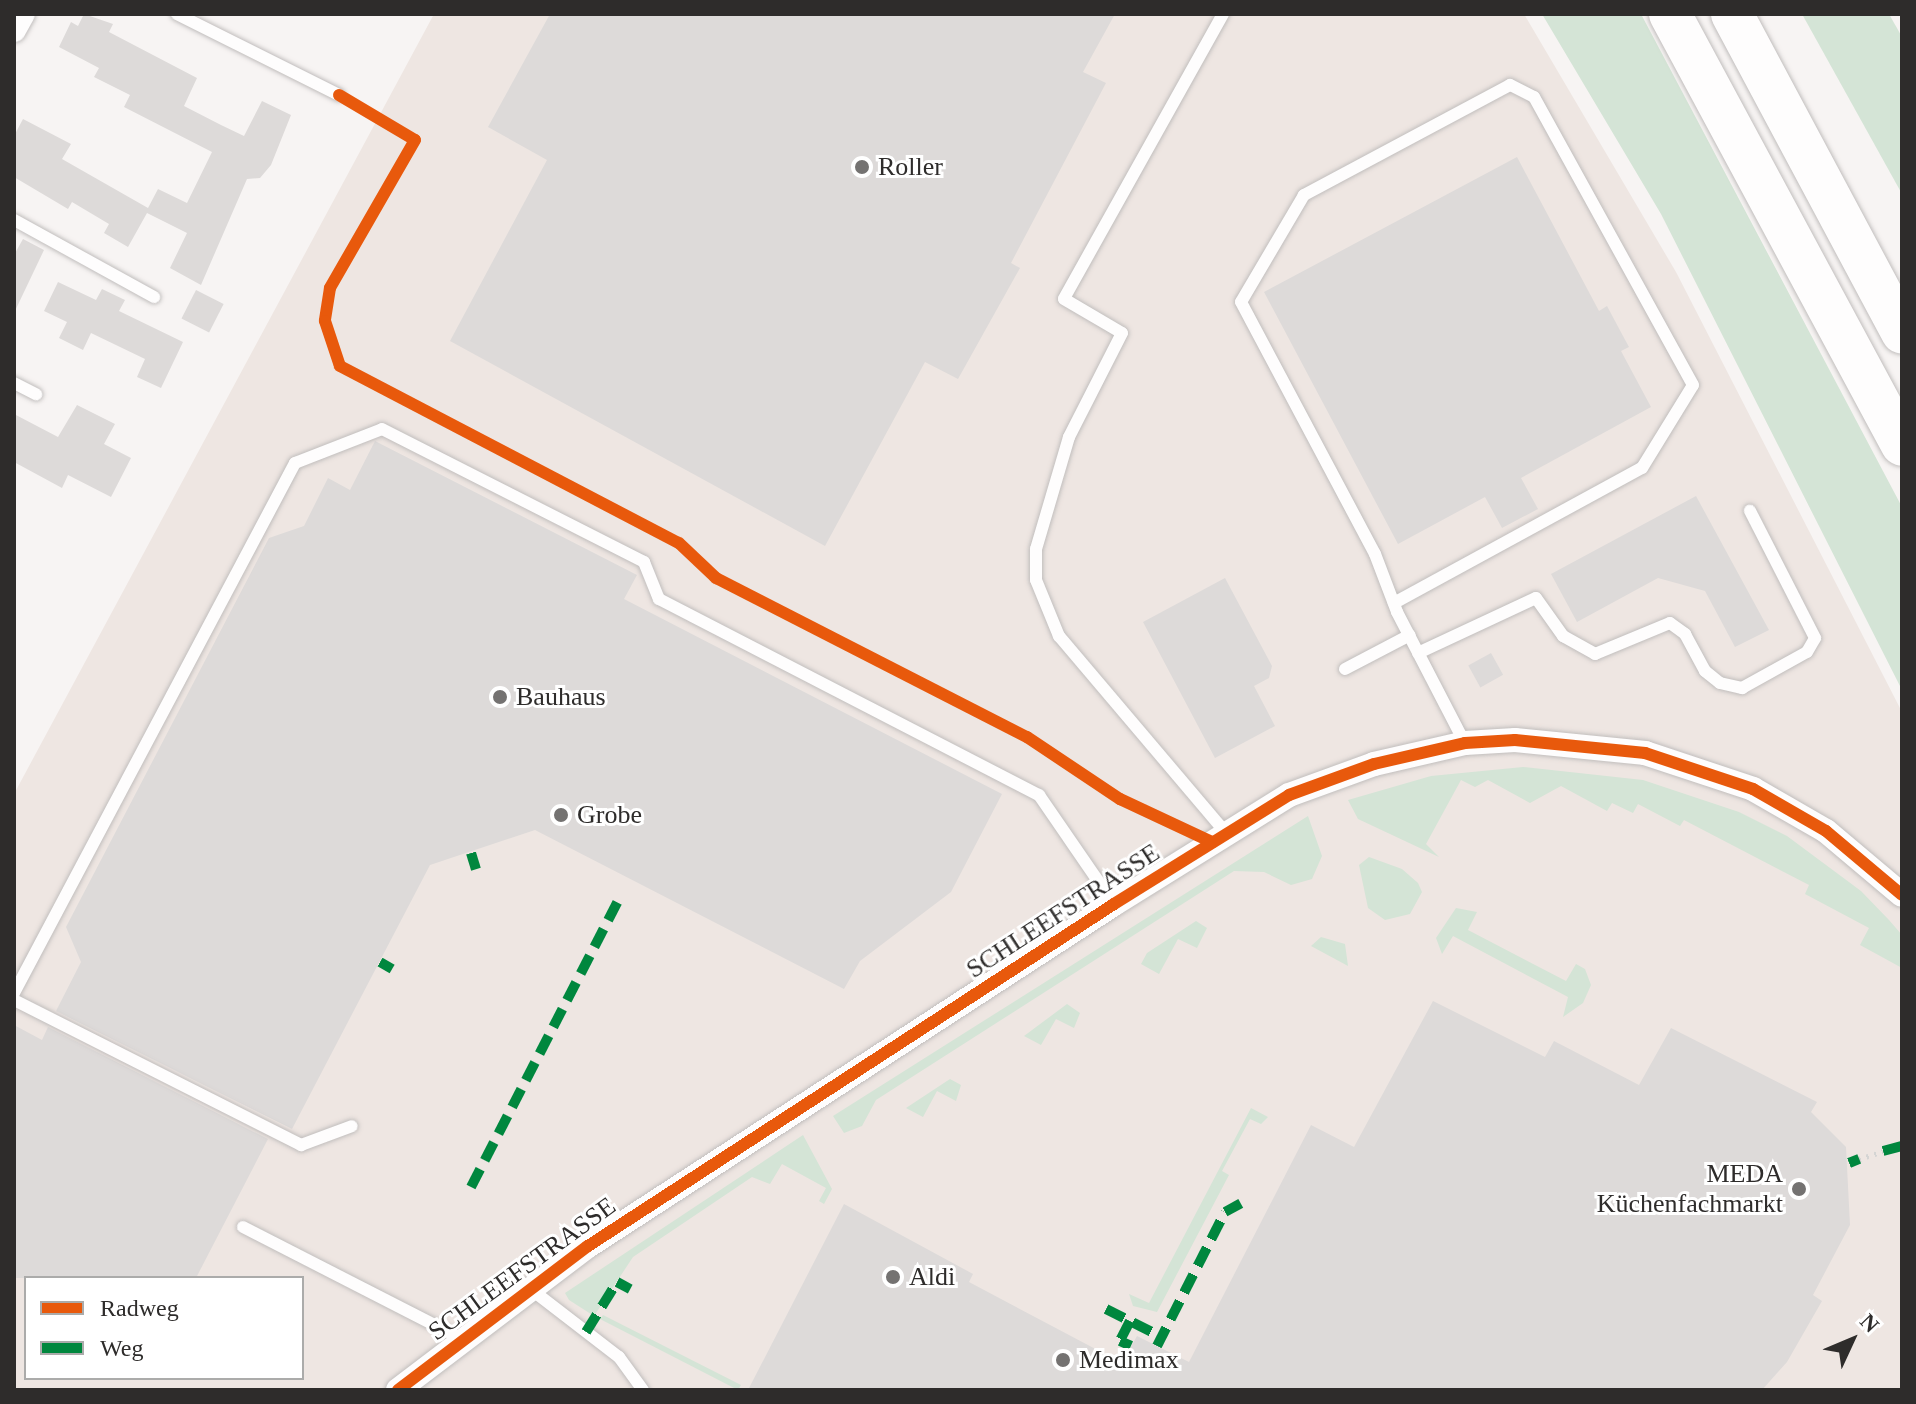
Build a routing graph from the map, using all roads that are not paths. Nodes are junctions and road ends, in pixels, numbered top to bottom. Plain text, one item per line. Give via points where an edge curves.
1 (23, 14) edge
2 (177, 14) edge
3 (1223, 14) edge
4 (1670, 14) edge
5 (1732, 14) edge
6 (14, 30) edge
7 (339, 95) dead end
8 (14, 220) edge
9 (154, 297) dead end
10 (1902, 333) edge
11 (14, 383) edge
12 (36, 394) dead end
13 (1902, 445) edge
14 (1750, 511) dead end
15 (1394, 603) junction
16 (1410, 635) junction
17 (1418, 653) junction
18 (1345, 669) dead end
19 (1465, 743) junction
20 (1226, 833) junction
21 (1902, 895) edge
22 (1114, 904) junction
23 (14, 993) edge
24 (14, 1000) edge
25 (352, 1126) dead end
26 (243, 1227) dead end
27 (528, 1287) junction
28 (460, 1338) junction
29 (398, 1390) edge
30 (643, 1390) edge

1 - 6 street
2 - 7 lane
3 - 20 lane via 1064,299 1122,333 1069,437 1036,549 1036,580 1059,636
4 - 13 highway
5 - 10 highway
8 - 9 lane
11 - 12 lane
14 - 17 lane via 1815,638 1807,652 1742,688 1720,683 1705,671 1685,634 1670,623 1595,654 1563,636 1536,598
15 - 15 lane via 1375,554 1241,302 1304,195 1510,85 1534,97 1693,385 1642,468
15 - 16 lane
16 - 17 lane
16 - 18 lane
17 - 19 lane
19 - 20 street, SCHLEEFSTRASSE via 1322,781
19 - 21 street, SCHLEEFSTRASSE via 1607,746 1705,771 1753,789 1826,831
20 - 22 street, SCHLEEFSTRASSE
22 - 23 lane via 1039,795 659,599 644,562 382,429 295,463
22 - 27 street, SCHLEEFSTRASSE
24 - 25 lane via 301,1145
26 - 28 lane
27 - 28 street, SCHLEEFSTRASSE
27 - 30 lane via 619,1357
28 - 29 street, SCHLEEFSTRASSE

